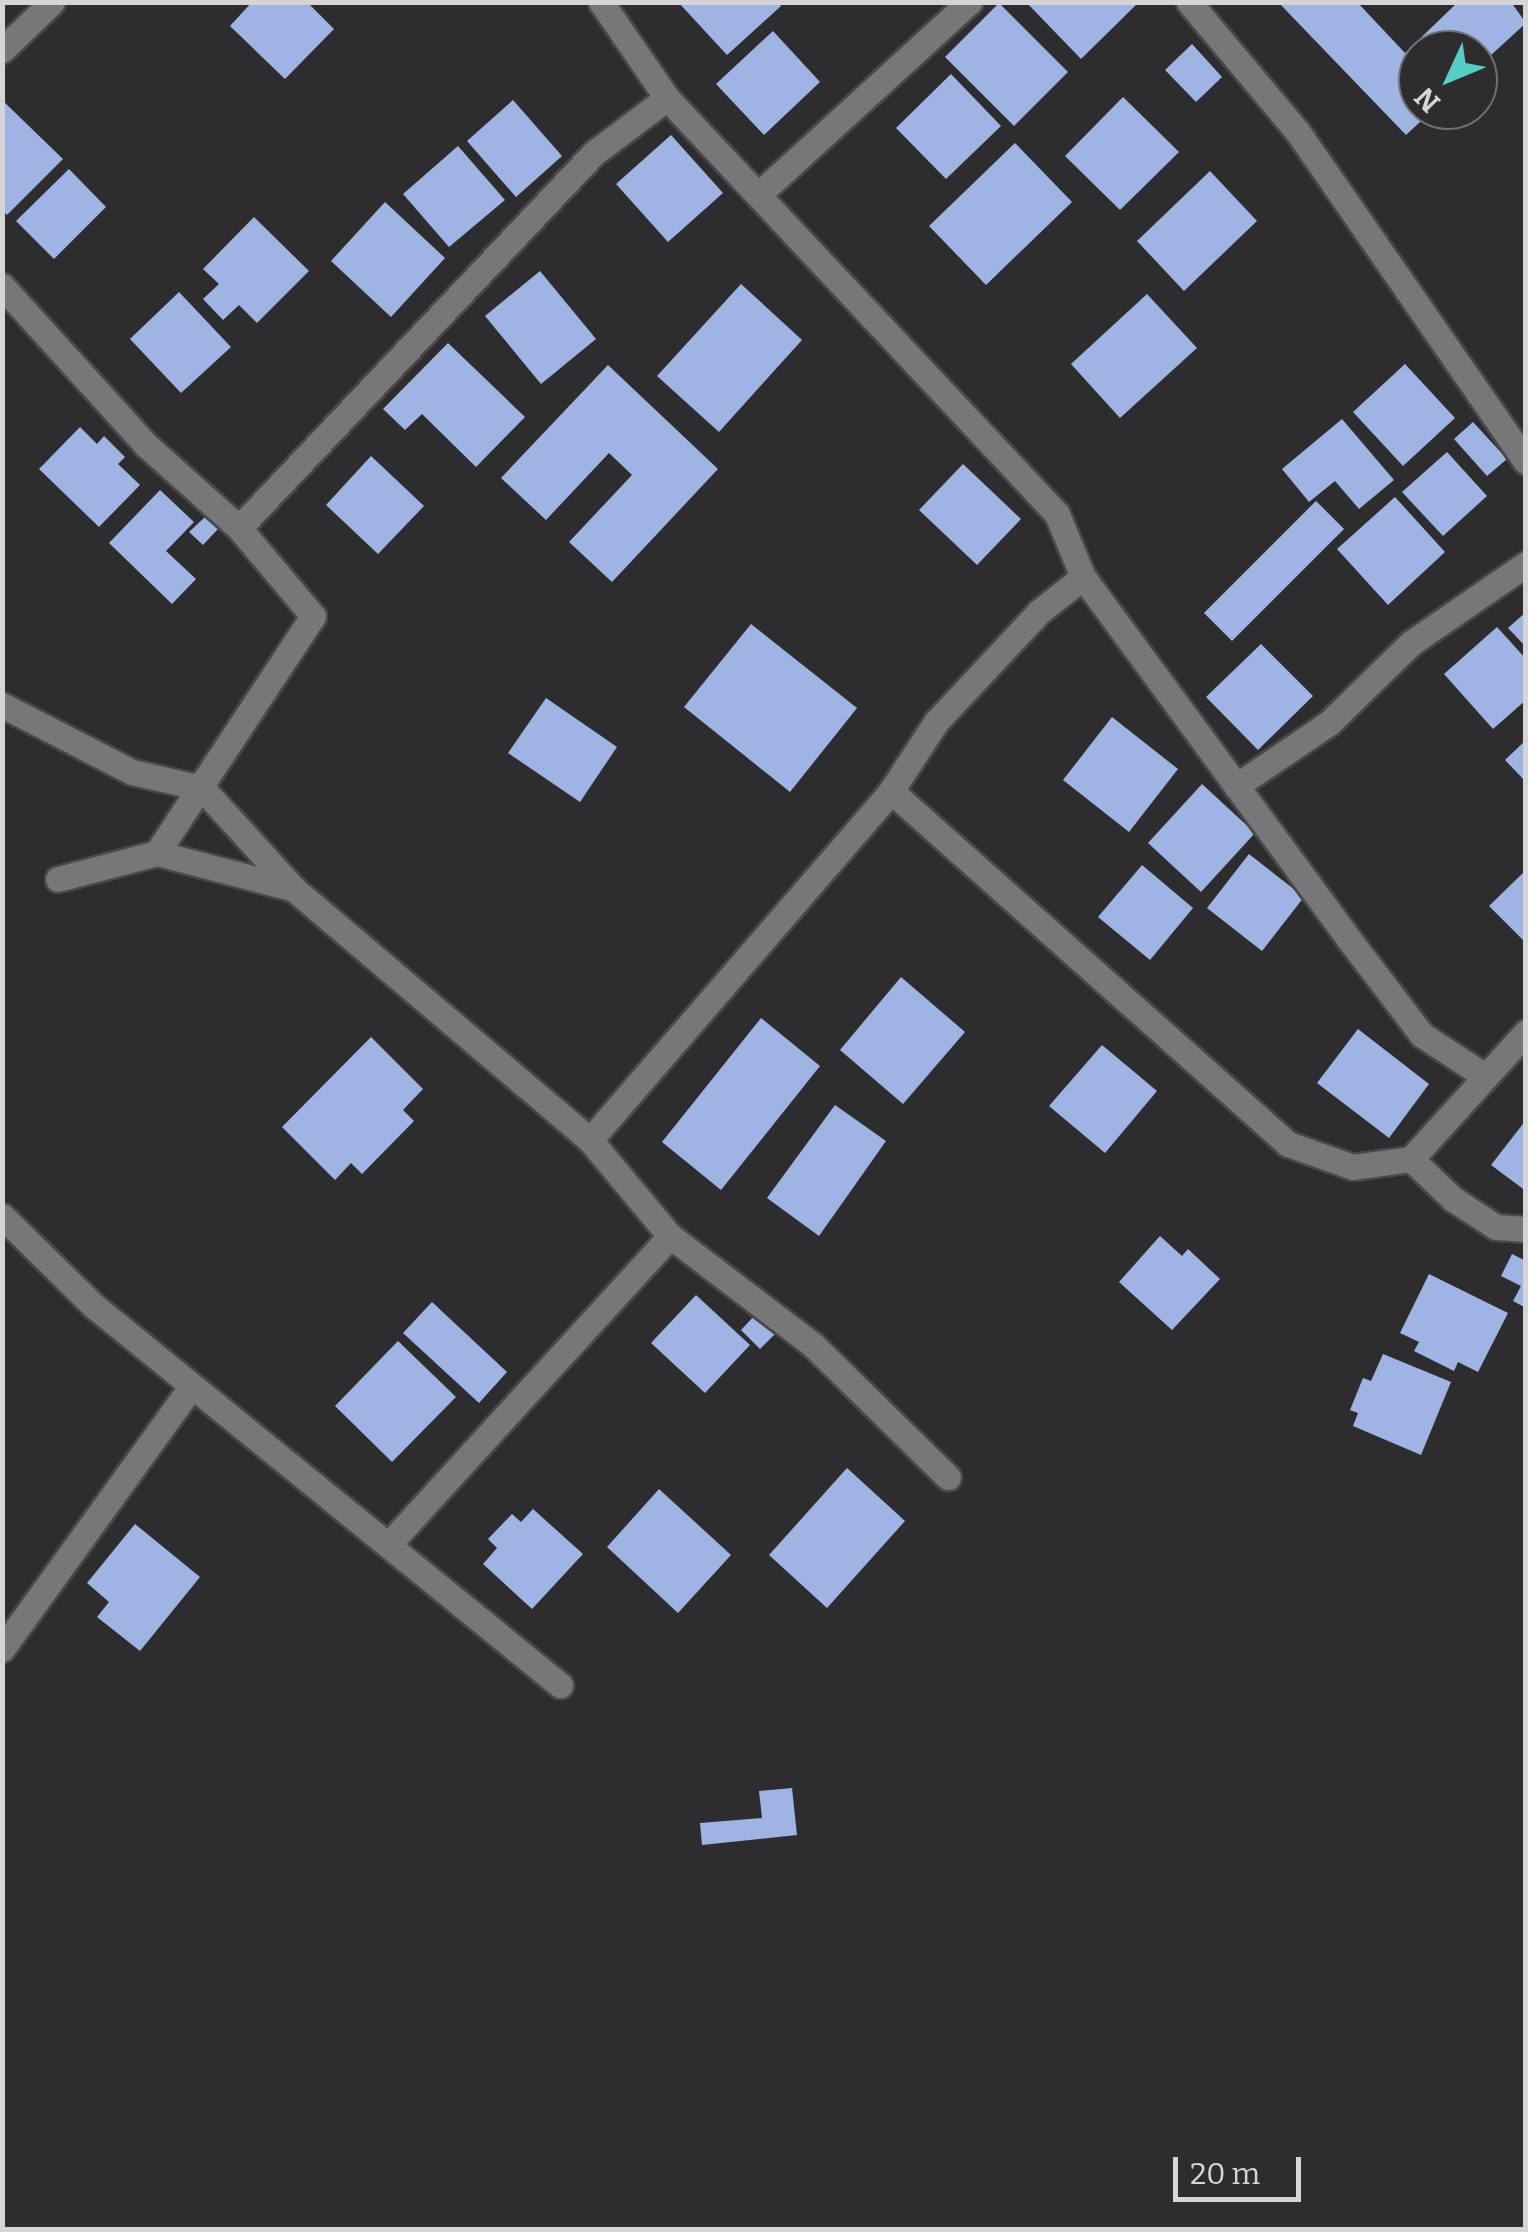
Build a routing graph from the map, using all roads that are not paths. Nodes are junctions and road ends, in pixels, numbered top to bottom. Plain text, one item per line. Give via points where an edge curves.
1 (52, 2) edge
2 (601, 2) edge
3 (969, 2) edge
4 (1189, 2) edge
5 (2, 50) edge
6 (666, 98) junction
7 (759, 194) junction
8 (2, 286) edge
9 (1526, 462) edge
10 (239, 528) junction
11 (1526, 564) edge
12 (1083, 577) junction
13 (2, 705) edge
14 (1236, 786) junction
15 (202, 788) junction
16 (890, 791) junction
17 (157, 852) junction
18 (58, 879) dead end
19 (294, 889) junction
20 (1526, 1032) edge
21 (1485, 1076) junction
22 (590, 1140) junction
23 (1411, 1159) junction
24 (2, 1216) edge
25 (1526, 1229) edge
26 (670, 1236) junction
27 (192, 1386) junction
28 (948, 1477) dead end
29 (388, 1545) junction
30 (2, 1649) edge
31 (560, 1685) dead end

1 - 5 street
2 - 6 street
3 - 7 street
4 - 9 street via 1297,131
6 - 7 street
6 - 10 street via 594,154
7 - 12 street via 1057,514
8 - 10 street via 146,446
10 - 15 street via 312,616
11 - 14 street via 1410,643 1329,723
12 - 14 street
12 - 16 street via 1040,612 936,722
13 - 15 street via 132,772
14 - 21 street via 1422,1036
15 - 17 street
15 - 19 street
16 - 22 street
16 - 23 street via 1288,1144 1353,1167
17 - 18 street
17 - 19 street
19 - 22 street
20 - 21 street
21 - 23 street
22 - 26 street
23 - 25 street via 1453,1200 1496,1227
24 - 27 street via 94,1306
26 - 28 street via 813,1345
26 - 29 street
27 - 29 street
27 - 30 street
29 - 31 street

